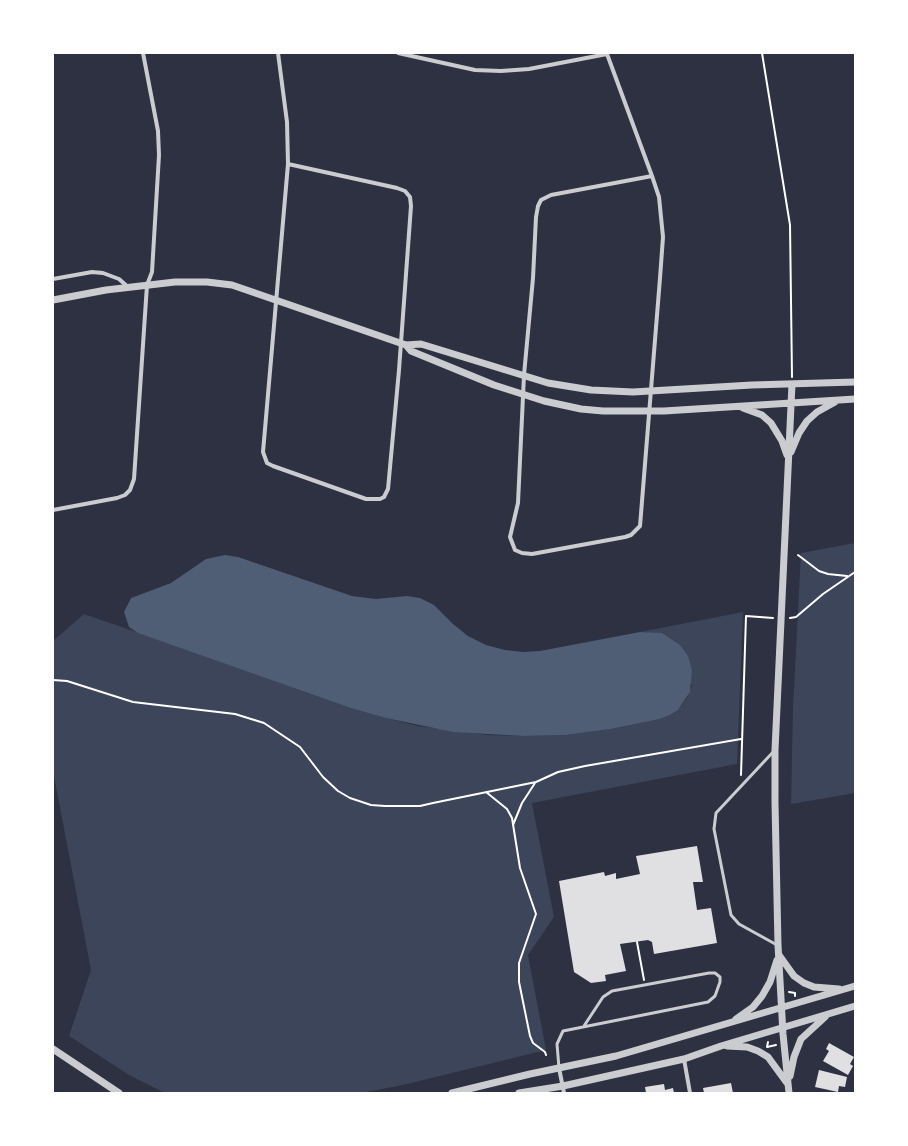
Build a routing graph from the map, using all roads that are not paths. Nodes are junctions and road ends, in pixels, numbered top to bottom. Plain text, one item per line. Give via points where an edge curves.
1 (143, 53) edge
2 (278, 53) edge
3 (398, 53) edge
4 (607, 53) edge
5 (411, 54) edge
6 (288, 164) junction
7 (652, 176) junction
8 (53, 279) edge
9 (147, 285) junction
10 (129, 287) junction
11 (277, 299) junction
12 (53, 300) edge
13 (403, 344) junction
14 (524, 375) junction
15 (855, 382) edge
16 (792, 384) junction
17 (651, 391) junction
18 (523, 395) junction
19 (855, 399) edge
20 (841, 400) junction
21 (791, 403) junction
22 (737, 407) junction
23 (649, 411) junction
24 (788, 460) junction
25 (53, 510) edge
26 (775, 750) junction
27 (778, 945) junction
28 (779, 954) junction
29 (855, 986) edge
30 (845, 989) junction
31 (855, 1006) edge
32 (781, 1008) junction
33 (828, 1014) junction
34 (730, 1023) junction
35 (584, 1026) junction
36 (783, 1027) junction
37 (721, 1046) junction
38 (53, 1049) edge
39 (684, 1059) junction
40 (559, 1068) junction
41 (789, 1089) edge
42 (563, 1090) edge
43 (118, 1093) edge
44 (452, 1093) edge
45 (519, 1093) edge
46 (690, 1093) edge

1 - 9 street via 158,131 152,272
2 - 6 street via 287,122
3 - 5 street
4 - 5 street via 501,72 475,70
4 - 7 street
6 - 11 street
6 - 13 street via 397,188 405,191 410,197
7 - 14 street via 551,195 542,200 536,217
7 - 17 street via 659,197 663,238
8 - 10 street via 92,272 103,273 119,279
9 - 10 street
9 - 11 street via 207,282 232,285
9 - 25 street via 132,485 125,494 117,498
10 - 12 street
11 - 13 street
11 - 13 street via 263,452 267,463 366,499 380,499 388,489
13 - 14 street via 421,344
13 - 18 street via 415,353
14 - 17 street via 554,384 591,390
14 - 18 street
15 - 16 street
16 - 17 street
16 - 21 street
17 - 23 street
18 - 23 street via 581,409
18 - 23 street via 518,503 510,537 515,550 527,555 625,537 636,531 641,521
19 - 20 street
20 - 21 street
20 - 24 street via 824,407 807,422 799,433
21 - 22 street
21 - 24 street
22 - 23 street
22 - 24 street via 758,413 771,423 782,441
24 - 26 street
26 - 27 street
26 - 27 lane via 719,809 714,823 731,915 739,924
27 - 28 street
28 - 30 street via 794,976 804,983 814,987
28 - 32 street
28 - 34 street via 770,982 762,996
29 - 30 street
30 - 32 street
31 - 33 street
32 - 34 street
32 - 36 street
33 - 36 street
33 - 41 street via 801,1039 794,1057
34 - 40 street via 616,1056
35 - 35 lane via 708,1002 715,996 720,979 718,975 709,973 609,992
35 - 40 lane via 566,1030 559,1037 556,1047
36 - 37 street
36 - 41 street
37 - 39 street
37 - 41 street via 758,1050 776,1066
38 - 43 street
39 - 42 street
39 - 46 street
40 - 42 street
40 - 44 street
42 - 45 street

